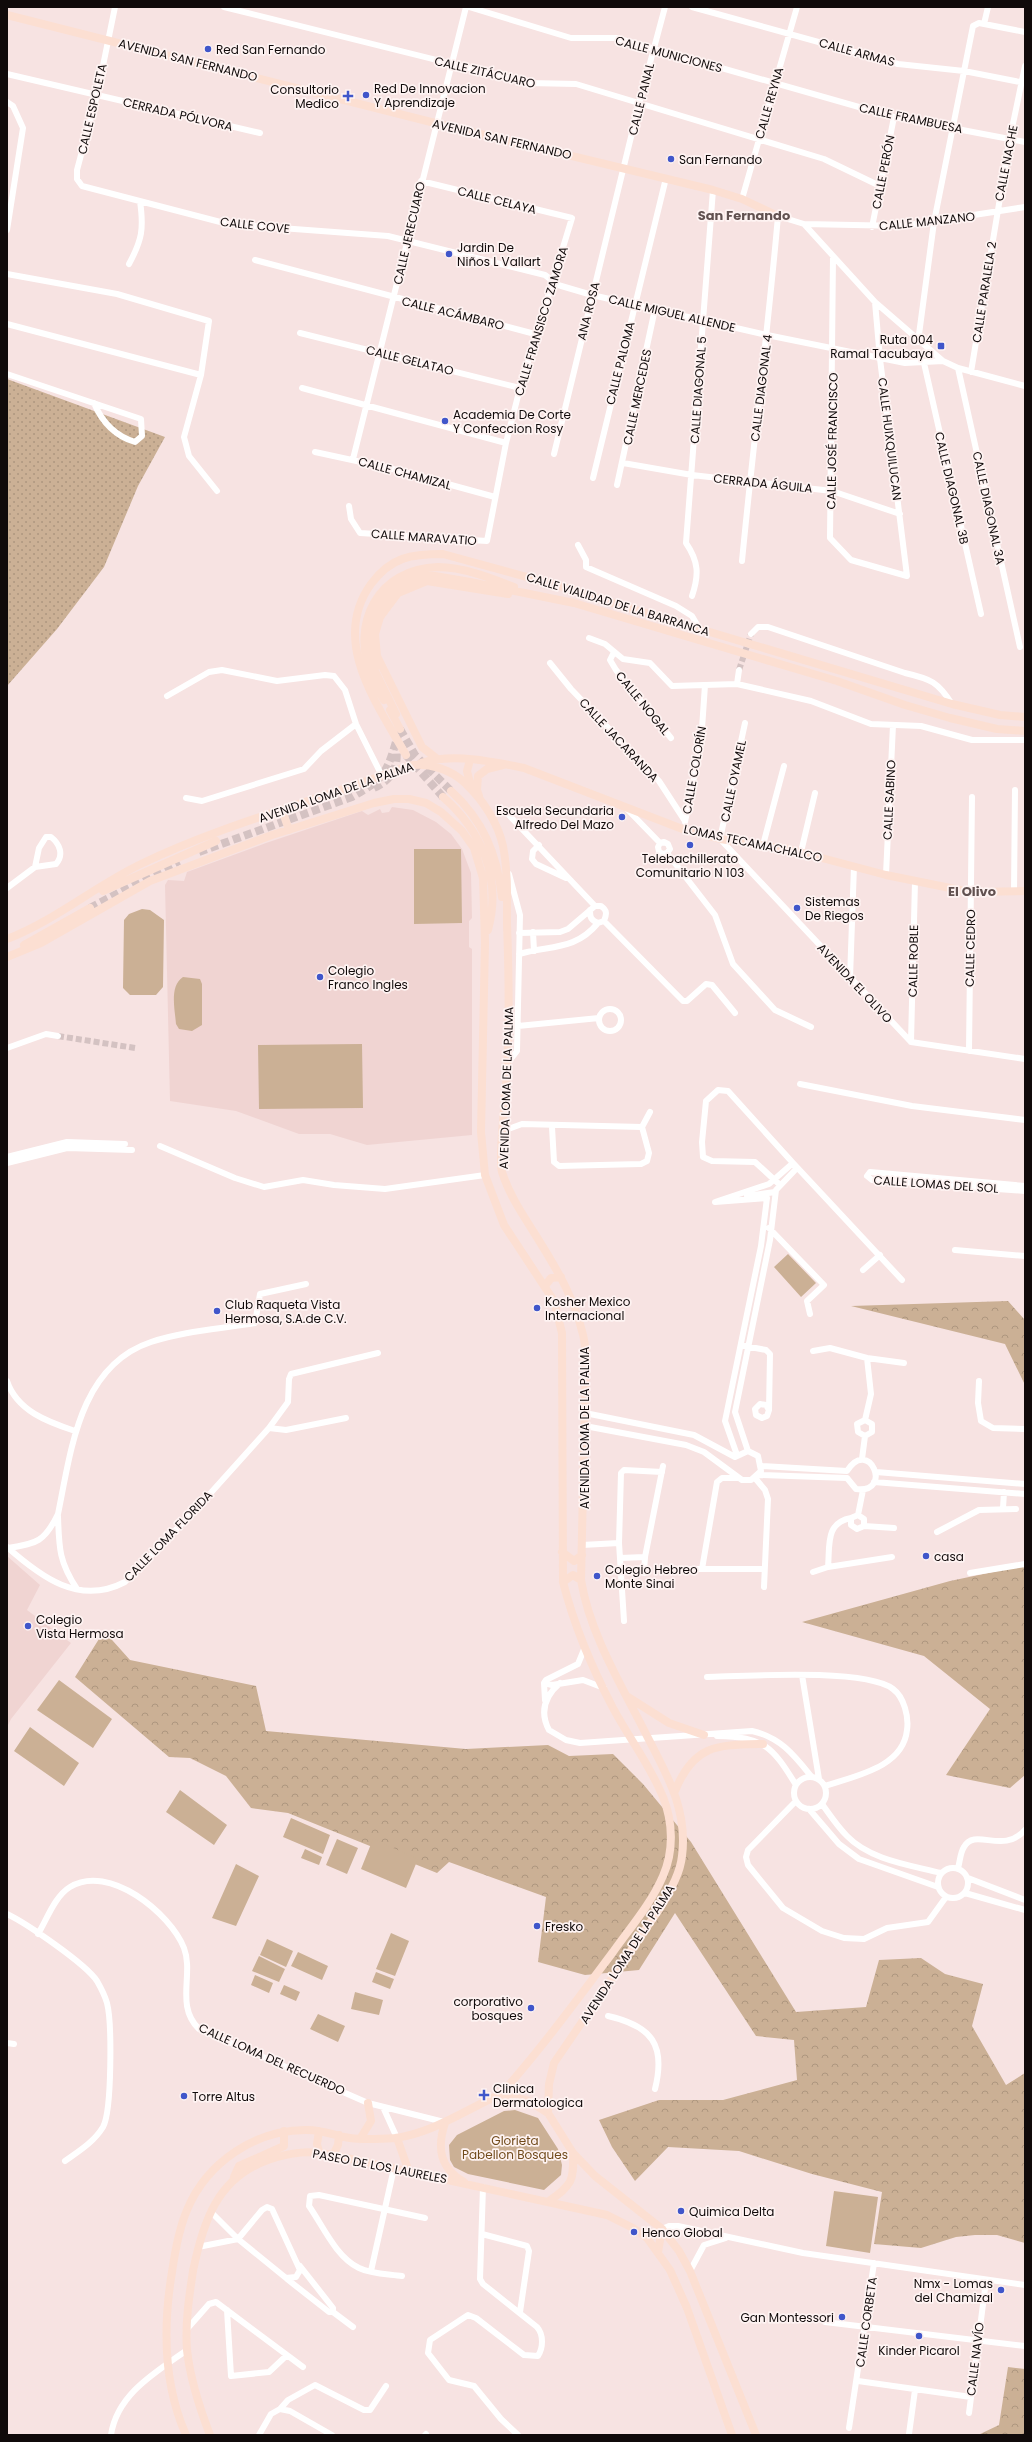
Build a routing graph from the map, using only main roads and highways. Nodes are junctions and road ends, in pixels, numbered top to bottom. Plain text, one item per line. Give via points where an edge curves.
1 (7, 15) edge
2 (778, 216) road end
3 (535, 595) junction
4 (396, 714) dead end
5 (1025, 717) edge
6 (400, 729) tunnel mouth
7 (392, 730) junction
8 (1025, 731) edge
9 (396, 745) tunnel mouth
10 (406, 755) tunnel mouth
11 (436, 758) junction
12 (470, 760) junction
13 (418, 764) junction
14 (506, 764) junction
15 (472, 790) junction
16 (452, 791) tunnel mouth
17 (443, 797) tunnel mouth
18 (485, 807) junction
19 (282, 810) junction
20 (289, 830) junction
21 (216, 841) dead end
22 (1025, 892) edge
23 (89, 896) junction
24 (90, 908) tunnel mouth
25 (484, 938) junction
26 (7, 939) edge
27 (508, 940) junction
28 (7, 954) edge
29 (7, 957) edge
30 (561, 1277) junction
31 (545, 1286) junction
32 (562, 1552) junction
33 (582, 1555) junction
34 (581, 1580) junction
35 (563, 1582) junction
36 (627, 1696) junction
37 (704, 1735) road end
38 (763, 1744) road end
39 (675, 1791) junction
40 (501, 2094) junction
41 (368, 2103) road end
42 (548, 2113) junction
43 (445, 2123) junction
44 (284, 2131) junction
45 (319, 2131) junction
46 (339, 2135) junction
47 (397, 2138) junction
48 (360, 2139) junction
49 (319, 2152) junction
50 (573, 2153) junction
51 (333, 2154) junction
52 (409, 2172) junction
53 (234, 2177) junction
54 (467, 2183) junction
55 (549, 2201) junction
56 (662, 2229) junction
57 (658, 2252) junction
58 (186, 2435) edge
59 (210, 2435) edge
60 (732, 2435) edge
61 (736, 2435) edge
62 (756, 2435) edge

1 - 2 main road, AVENIDA SAN FERNANDO via 713,190 742,199
3 - 4 main road via 429,576 413,578 389,593 372,622 369,638 375,671
3 - 6 main road via 466,571 437,568 414,570 398,577 381,592 366,617 363,642 371,677
3 - 8 main road, CALLE VIALIDAD DE LA BARRANCA via 610,612 943,716 997,729
3 - 11 main road via 497,593 427,581 398,593 384,611 375,634 377,656 422,748
5 - 7 main road, CALLE VIALIDAD DE LA BARRANCA via 1000,715 952,704 571,589 443,554 402,558 381,571 362,596 354,624 357,658 366,686
7 - 9 main road
7 - 10 main road
11 - 12 main road, LOMAS TECAMACHALCO
11 - 13 main road, LOMAS TECAMACHALCO
12 - 14 main road, LOMAS TECAMACHALCO
12 - 15 main road via 466,771
13 - 15 main road, AVENIDA LOMA DE LA PALMA via 448,772
13 - 19 main road, AVENIDA LOMA DE LA PALMA
14 - 18 main road via 487,769 478,776 477,790
14 - 22 main road, LOMAS TECAMACHALCO via 538,772 685,830 720,839 801,852 886,875 970,892
15 - 18 main road, AVENIDA LOMA DE LA PALMA
16 - 27 main road via 476,818 490,843 499,874
17 - 25 main road via 468,823 488,862 492,905
18 - 27 main road, AVENIDA LOMA DE LA PALMA via 498,832 506,863
19 - 20 main road
19 - 23 main road, AVENIDA LOMA DE LA PALMA via 141,864
20 - 25 main road, AVENIDA LOMA DE LA PALMA via 394,799 415,800 441,812 462,831 474,848 480,864 483,878
20 - 29 main road, AVENIDA LOMA DE LA PALMA via 150,881 41,943
21 - 23 main road
23 - 26 main road, AVENIDA LOMA DE LA PALMA via 51,919
24 - 28 main road
25 - 31 main road, AVENIDA LOMA DE LA PALMA via 481,1132 486,1175 504,1225
27 - 30 main road, AVENIDA LOMA DE LA PALMA via 507,1075 501,1171 514,1203
30 - 31 main road via 551,1278
30 - 33 main road, AVENIDA LOMA DE LA PALMA via 583,1328 586,1351
31 - 32 main road, AVENIDA LOMA DE LA PALMA via 554,1301 562,1333 564,1355
32 - 33 main road via 574,1561
32 - 35 main road, AVENIDA LOMA DE LA PALMA
33 - 34 main road, AVENIDA LOMA DE LA PALMA
34 - 35 main road via 573,1575
34 - 36 main road, AVENIDA LOMA DE LA PALMA via 585,1602 596,1633
35 - 40 main road, AVENIDA LOMA DE LA PALMA via 571,1613 604,1688 656,1781 669,1814 670,1852 663,1876 650,1901 581,1995
36 - 37 main road via 669,1723
36 - 39 main road, AVENIDA LOMA DE LA PALMA
38 - 39 main road via 707,1750 690,1763
39 - 42 main road, AVENIDA LOMA DE LA PALMA via 683,1831 682,1857 674,1883 660,1908 554,2063 549,2084
40 - 42 main road via 529,2101
40 - 43 main road
41 - 48 main road via 371,2121
42 - 50 main road
43 - 47 main road, PASEO DE LOS LAURELES
43 - 54 main road via 440,2153 451,2172
44 - 45 main road, PASEO DE LOS LAURELES
44 - 53 main road via 284,2146 239,2166
44 - 58 main road, PASEO DE LOS LAURELES via 243,2145 224,2160 197,2191 187,2210 177,2244 169,2291 166,2364
45 - 46 main road, PASEO DE LOS LAURELES
45 - 49 main road
46 - 48 main road, PASEO DE LOS LAURELES
46 - 51 main road via 338,2145
47 - 48 main road, PASEO DE LOS LAURELES
47 - 52 main road
49 - 51 main road, PASEO DE LOS LAURELES
49 - 53 main road, PASEO DE LOS LAURELES via 287,2153 259,2163
50 - 55 main road via 574,2172 570,2185
50 - 56 main road via 594,2176
51 - 52 main road, PASEO DE LOS LAURELES
52 - 54 main road, PASEO DE LOS LAURELES
53 - 59 main road, PASEO DE LOS LAURELES via 225,2187 211,2212 198,2247 190,2291 188,2350 203,2416
54 - 55 main road
55 - 57 main road via 607,2215 621,2221 646,2238
56 - 57 main road
56 - 62 main road via 690,2271
57 - 60 main road via 670,2270 687,2308
60 - 61 main road

